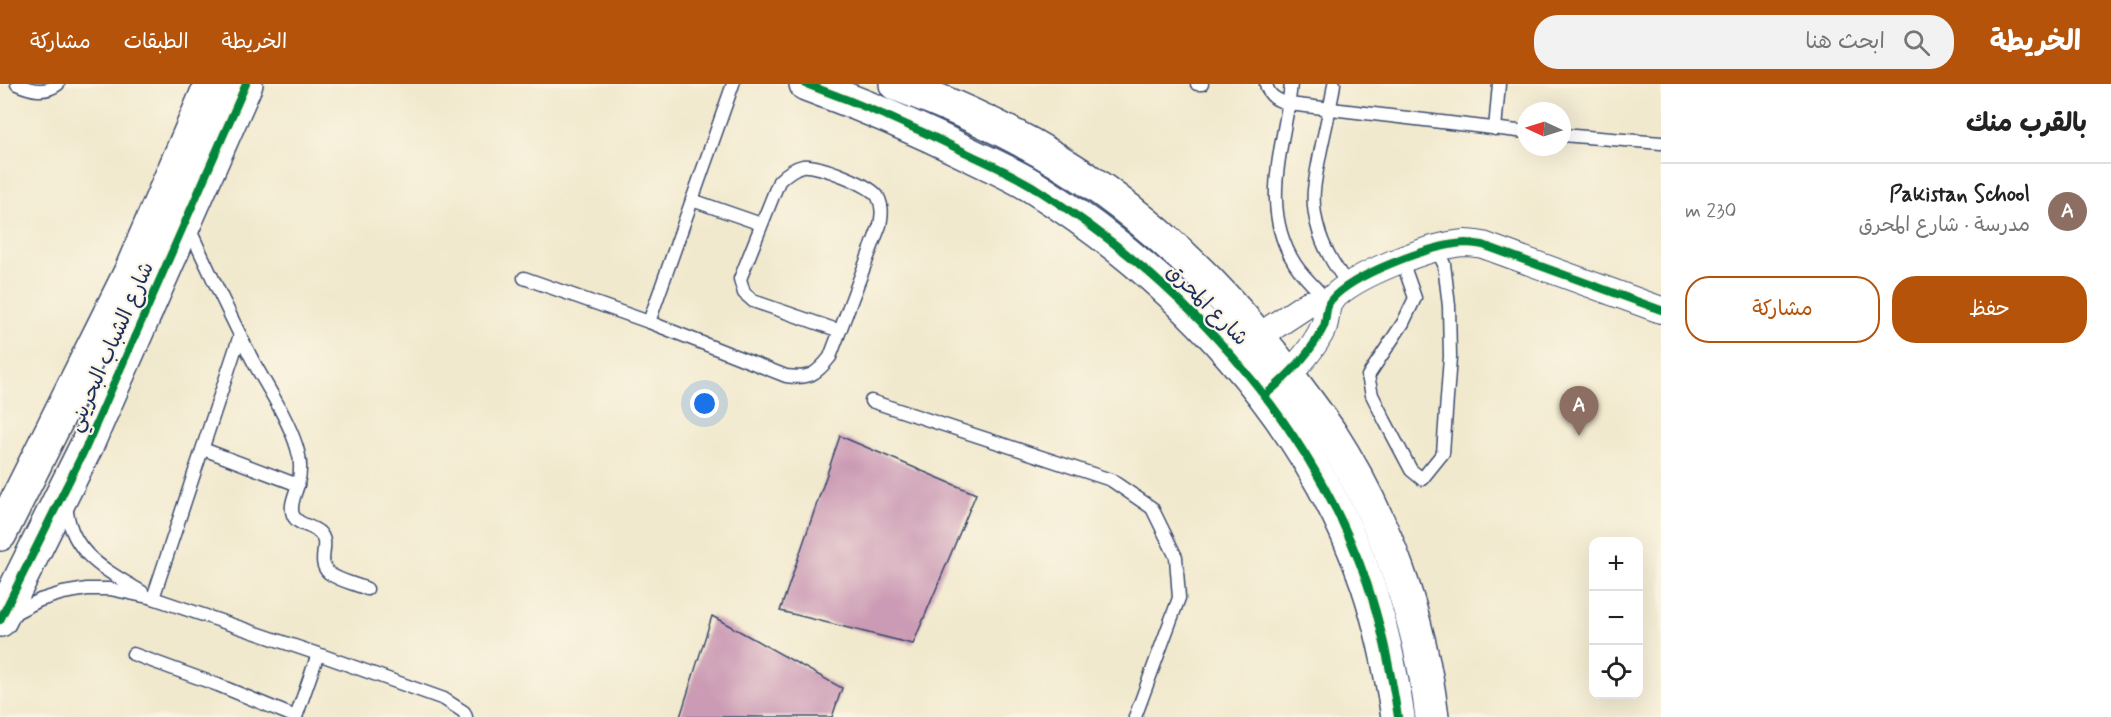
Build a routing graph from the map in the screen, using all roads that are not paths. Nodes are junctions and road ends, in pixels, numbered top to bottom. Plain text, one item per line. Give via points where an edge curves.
1 (17, 84) edge
2 (58, 84) edge
3 (191, 84) edge
4 (210, 84) edge
5 (246, 84) edge
6 (733, 84) edge
7 (806, 84) edge
8 (896, 84) edge
9 (1197, 84) edge
10 (1202, 84) edge
11 (1266, 84) edge
12 (1291, 84) edge
13 (1334, 84) edge
14 (1499, 84) edge
15 (1289, 104) junction
16 (1330, 110) junction
17 (1495, 129) junction
18 (1517, 131) edge
19 (1571, 136) edge
20 (1661, 143) edge
21 (692, 200) junction
22 (186, 221) junction
23 (761, 224) junction
24 (1437, 249) junction
25 (1402, 261) junction
26 (130, 273) junction
27 (524, 278) dead end
28 (1348, 284) junction
29 (1329, 302) junction
30 (1661, 310) edge
31 (649, 322) junction
32 (840, 331) junction
33 (240, 335) junction
34 (1249, 349) junction
35 (1288, 375) junction
36 (1263, 396) junction
37 (871, 401) dead end
38 (203, 449) junction
39 (298, 485) junction
40 (65, 490) junction
41 (0, 534) edge
42 (367, 589) dead end
43 (153, 598) junction
44 (0, 621) edge
45 (133, 654) dead end
46 (318, 654) junction
47 (296, 717) edge
48 (466, 717) edge
49 (1135, 717) edge
50 (1398, 717) edge
51 (1432, 717) edge

1 - 2 lane via 42,91
3 - 26 street
4 - 26 street, شارع الشباب البحريني
5 - 22 street, شارع الشباب البحريني
6 - 21 lane
7 - 34 street, شارع المحرق via 903,122 1030,184 1136,260 1188,308
8 - 34 street, شارع المحرق via 981,120 1105,191 1196,268
9 - 10 lane
11 - 15 lane via 1268,93
12 - 15 lane
13 - 16 lane
14 - 17 lane
15 - 16 lane
15 - 29 lane via 1275,187 1277,219 1295,264
16 - 17 lane
16 - 28 lane via 1314,191 1315,214 1330,257
17 - 18 lane
19 - 20 lane
21 - 23 lane
21 - 31 lane
22 - 33 lane
22 - 40 street, شارع الشباب البحريني
23 - 32 lane via 740,279 744,293 753,301
23 - 32 lane via 780,181 788,172 804,166 867,186 878,195 883,209 880,225
24 - 25 street
24 - 25 lane via 1444,264 1450,357 1443,453 1422,479 1411,470 1385,421 1368,376 1415,298
24 - 30 street via 1467,243 1483,245
25 - 28 street
26 - 41 street, شارع الشباب البحريني
27 - 31 lane
28 - 29 street
29 - 34 street via 1308,304
29 - 35 street via 1324,325
31 - 32 lane via 786,375 804,378 820,370 830,357
33 - 38 lane
33 - 39 lane via 294,439 300,461
34 - 35 street, شارع المحرق
34 - 36 street, شارع المحرق
35 - 36 street
35 - 51 street, شارع المحرق via 1352,470 1390,549 1417,632
36 - 50 street, شارع المحرق via 1301,449 1348,536 1382,630
37 - 49 lane via 1112,480 1152,508 1176,557 1179,598
38 - 39 lane
38 - 43 lane
39 - 42 lane via 292,514 324,538 324,566 334,576
40 - 43 lane via 70,523 85,553 97,566
40 - 44 street, شارع الشباب البحريني
43 - 44 lane via 110,589 87,589 40,600
43 - 46 lane
45 - 47 lane
46 - 47 lane
46 - 48 lane via 444,699

